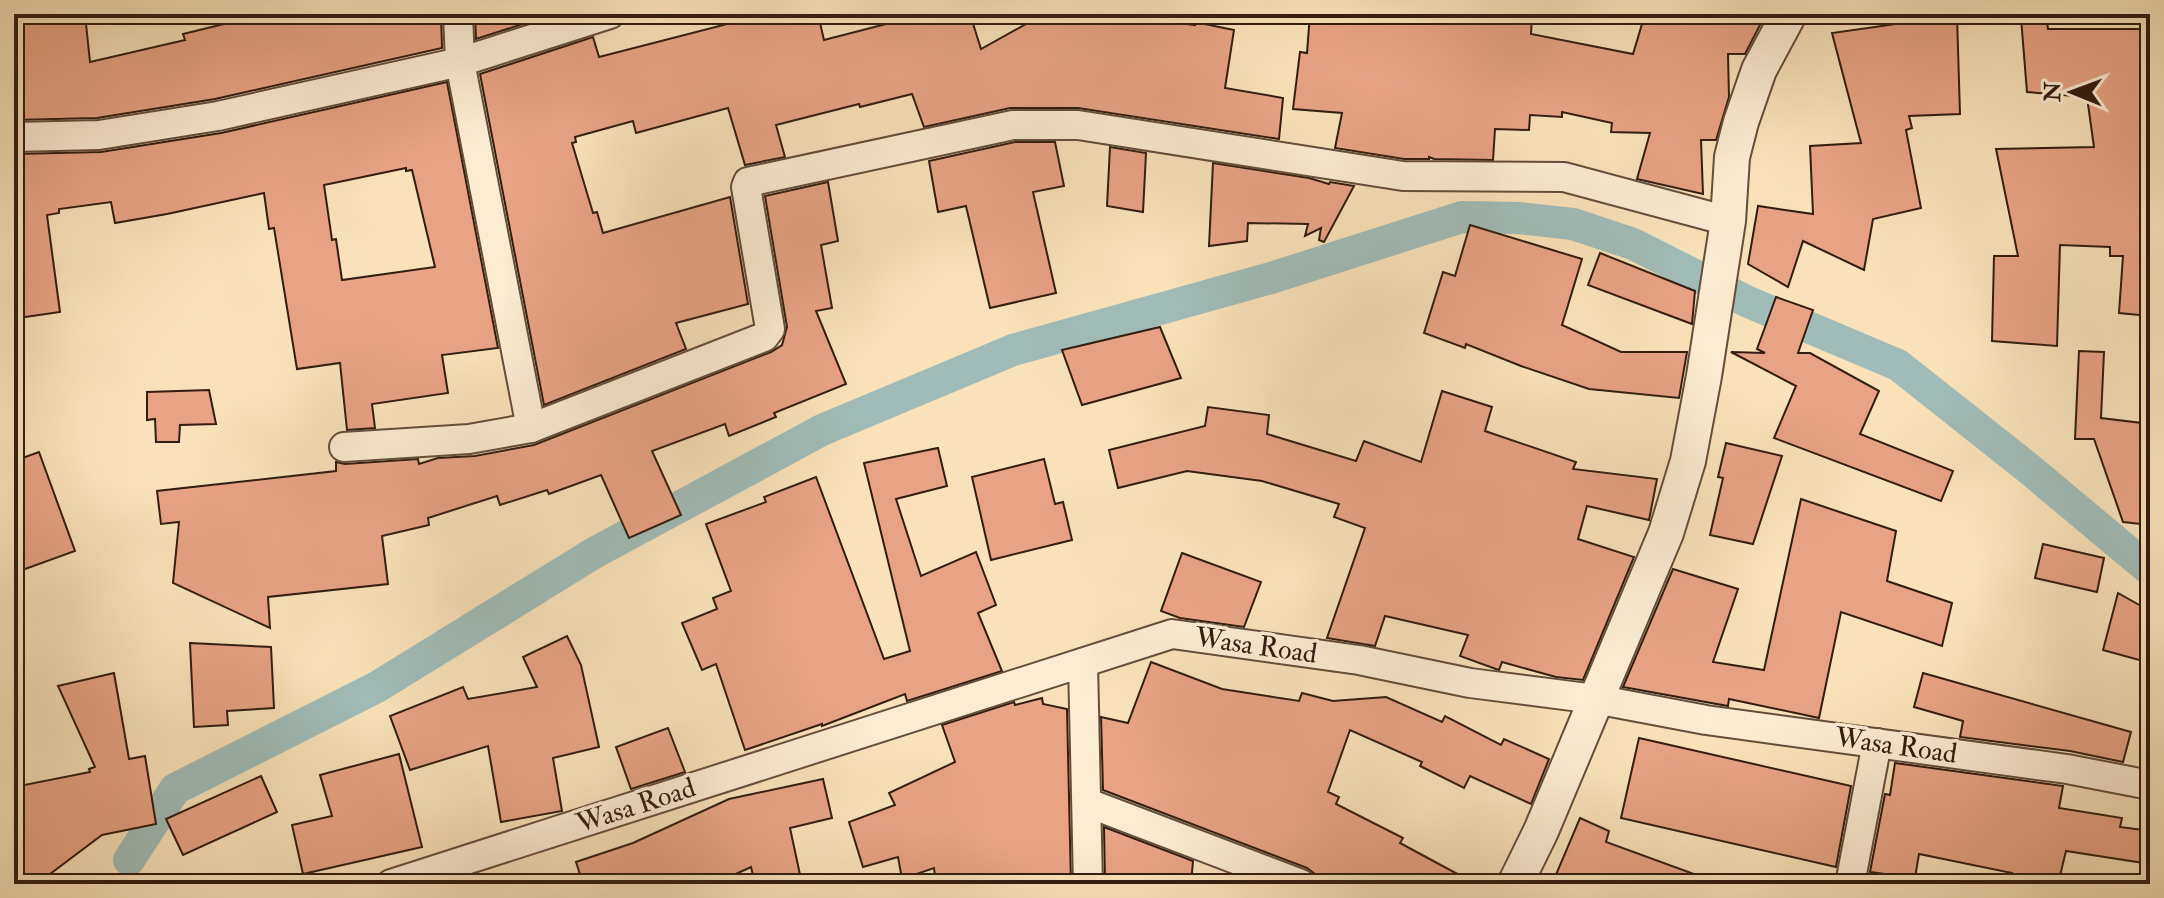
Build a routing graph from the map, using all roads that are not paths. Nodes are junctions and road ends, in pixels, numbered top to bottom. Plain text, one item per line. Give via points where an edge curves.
1 (458, 14) edge
2 (610, 14) edge
3 (1789, 14) edge
4 (460, 62) junction
5 (14, 137) edge
6 (1728, 221) junction
7 (531, 428) junction
8 (344, 447) dead end
9 (1083, 663) junction
10 (1595, 699) junction
11 (1877, 743) junction
12 (2150, 785) edge
13 (1088, 803) junction
14 (391, 884) edge
15 (1088, 884) edge
16 (1301, 884) edge
17 (1515, 884) edge
18 (1850, 884) edge

1 - 4 street
2 - 4 street
3 - 6 street via 1759,70 1741,122 1732,157
4 - 5 street via 218,116 99,135
4 - 7 street
6 - 7 street via 1564,177 1403,176 1078,125 1013,125 748,182 769,333
6 - 10 street via 1688,461
7 - 8 street via 469,439
9 - 10 street, Wasa Road via 1172,634
9 - 13 street
9 - 14 street, Wasa Road
10 - 11 street, Wasa Road
10 - 17 street
11 - 12 street, Wasa Road
11 - 18 street
13 - 15 street
13 - 16 street

